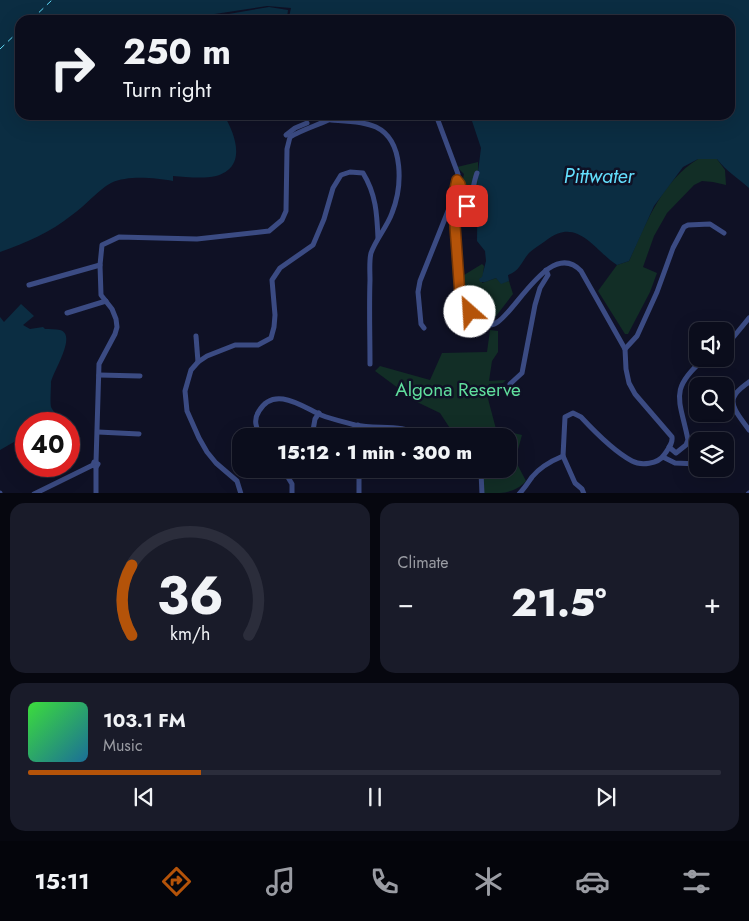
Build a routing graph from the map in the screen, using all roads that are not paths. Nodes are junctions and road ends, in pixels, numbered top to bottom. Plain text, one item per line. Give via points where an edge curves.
1 (331, 120) joint
2 (438, 120) edge
3 (307, 123) dead end
4 (286, 135) dead end
5 (477, 173) dead end
6 (457, 180) junction
7 (453, 198) junction
8 (724, 233) dead end
9 (378, 238) junction
10 (100, 265) junction
11 (546, 270) junction
12 (29, 285) dead end
13 (106, 301) junction
14 (67, 313) dead end
15 (749, 318) edge
16 (424, 328) dead end
17 (196, 336) dead end
18 (734, 336) edge
19 (625, 349) junction
20 (198, 362) junction
21 (370, 364) dead end
22 (696, 367) edge
23 (100, 375) junction
24 (140, 376) dead end
25 (749, 382) edge
26 (510, 384) dead end
27 (318, 414) junction
28 (358, 425) joint
29 (257, 428) edge
30 (313, 428) edge
31 (401, 428) edge
32 (749, 430) edge
33 (98, 432) junction
34 (138, 434) dead end
35 (670, 448) junction
36 (563, 456) junction
37 (663, 457) junction
38 (689, 464) edge
39 (95, 465) junction
40 (288, 478) edge
41 (359, 478) edge
42 (481, 478) edge
43 (36, 493) edge
44 (96, 493) edge
45 (241, 493) edge
46 (292, 493) edge
47 (359, 493) edge
48 (482, 493) edge
49 (520, 493) edge
50 (584, 493) edge

1 - 9 street via 376,127 390,138 398,161 399,190 393,212
1 - 10 street via 290,137 286,210 282,220 269,231 198,239 119,237 102,245
2 - 6 street via 458,174
3 - 4 street via 300,124
5 - 6 street via 467,206
6 - 7 street
7 - 11 street via 460,295 474,318 485,324 498,322
7 - 16 street via 420,281 418,292
8 - 19 street via 710,224 684,228 637,336
9 - 20 street via 377,208 371,186 363,173 350,172 341,176 333,188 313,245 280,268 272,280 275,314 270,338 258,345 235,345
9 - 21 street via 371,254
10 - 12 street
10 - 13 street via 101,295
11 - 19 street via 562,261 574,264
11 - 26 street via 548,275 537,296 522,373
13 - 14 street
13 - 23 street via 117,326 99,364
15 - 18 street
17 - 20 street
19 - 35 street via 629,383 669,433
20 - 45 street via 191,370 185,391 186,411 207,452 237,481
22 - 35 street via 679,388 688,440 686,446 676,453
23 - 24 street
23 - 33 street
25 - 32 street via 734,395 733,402
27 - 28 street
27 - 29 street via 289,399 271,401 258,412
27 - 30 street
28 - 31 street
33 - 34 street
33 - 39 street
35 - 37 street
36 - 37 street via 565,417 573,413 632,462 655,462
36 - 49 street via 551,460 539,470
36 - 50 street via 575,483
37 - 38 street via 675,464
39 - 43 street
39 - 44 street
40 - 46 street
41 - 47 street
42 - 48 street

